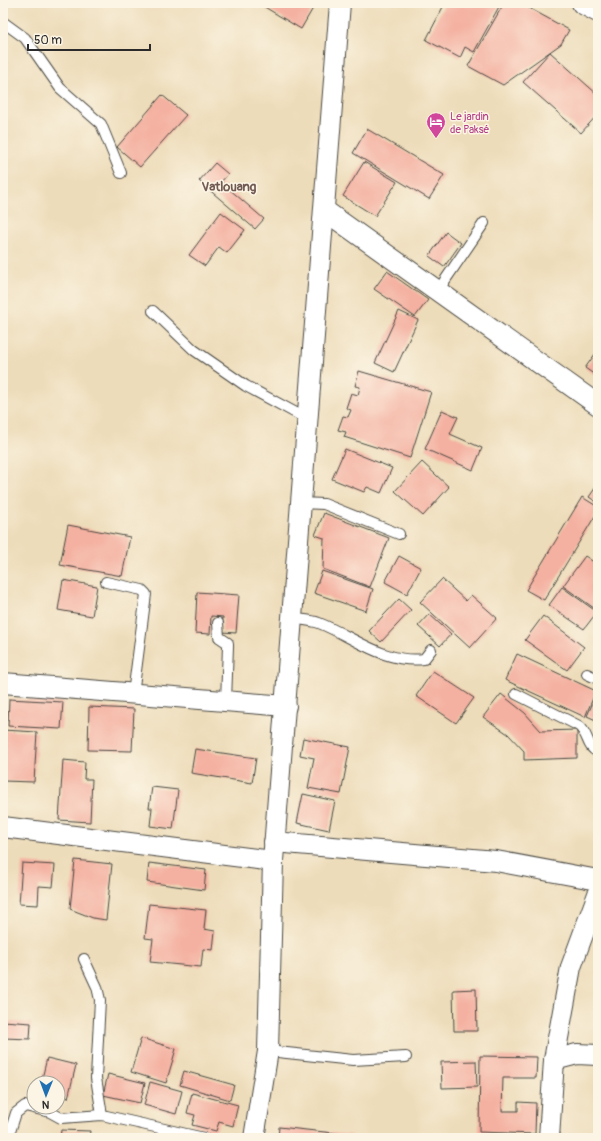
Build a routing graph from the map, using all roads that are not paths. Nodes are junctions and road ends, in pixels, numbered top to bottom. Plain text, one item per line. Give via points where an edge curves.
1 (340, 3) edge
2 (583, 3) edge
3 (598, 11) edge
4 (3, 22) edge
5 (121, 173) dead end
6 (324, 210) junction
7 (484, 223) dead end
8 (437, 292) junction
9 (153, 311) dead end
10 (598, 405) edge
11 (307, 419) junction
12 (300, 503) junction
13 (399, 534) dead end
14 (106, 582) dead end
15 (292, 618) junction
16 (218, 622) dead end
17 (431, 650) dead end
18 (587, 674) dead end
19 (598, 680) edge
20 (3, 683) edge
21 (133, 694) junction
22 (516, 694) dead end
23 (226, 701) junction
24 (286, 706) junction
25 (598, 752) edge
26 (3, 827) edge
27 (273, 852) junction
28 (598, 880) edge
29 (598, 894) edge
30 (84, 958) dead end
31 (268, 1051) junction
32 (598, 1055) edge
33 (406, 1057) dead end
34 (554, 1060) junction
35 (102, 1115) junction
36 (8, 1138) edge
37 (204, 1138) edge
38 (254, 1138) edge
39 (549, 1138) edge

1 - 6 street
2 - 3 street
4 - 5 lane via 24,38 60,88 101,124
6 - 8 street
6 - 11 street
7 - 8 lane
8 - 10 street
9 - 11 lane via 194,350 246,386
11 - 12 street
12 - 13 lane via 324,504
12 - 15 street
14 - 21 lane via 142,590 146,594
15 - 17 lane via 318,623 389,656 410,661 424,658
15 - 24 street
16 - 23 lane via 219,637 228,643
18 - 19 lane
20 - 21 street
21 - 23 street
22 - 25 lane via 579,726 590,748
23 - 24 street
24 - 27 street
26 - 27 street
27 - 28 street via 496,862
27 - 31 street
29 - 34 street via 571,967
30 - 35 lane via 100,1000 96,1078
31 - 33 lane via 353,1060
31 - 38 street
32 - 34 street via 577,1054
34 - 39 street
35 - 36 lane via 61,1118 50,1112 25,1106 16,1113
35 - 37 lane

